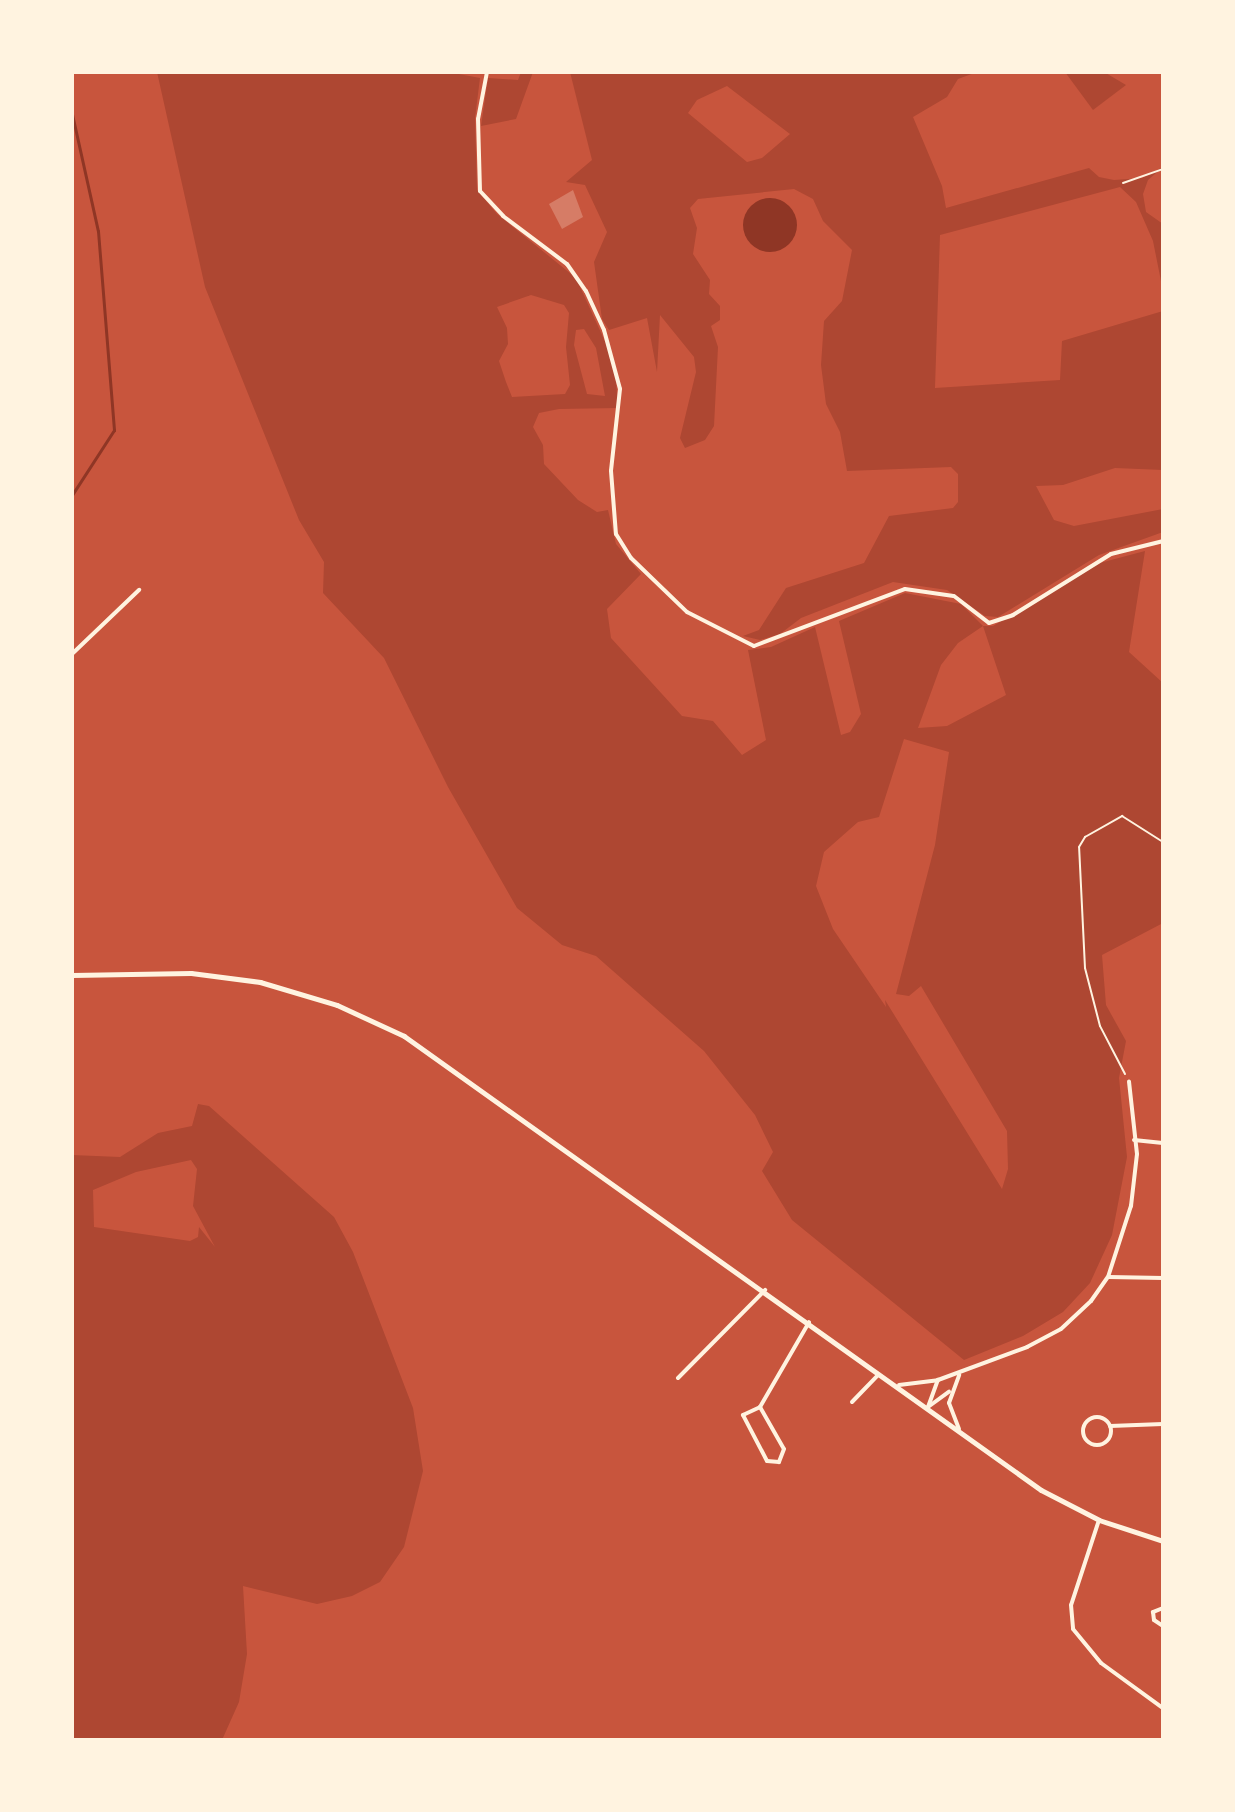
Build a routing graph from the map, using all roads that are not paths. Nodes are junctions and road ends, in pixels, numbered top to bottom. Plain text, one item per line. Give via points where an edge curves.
1 (487, 72) edge
2 (1163, 169) edge
3 (1123, 183) dead end
4 (1163, 541) edge
5 (139, 590) dead end
6 (72, 654) edge
7 (72, 975) edge
8 (1129, 1081) road end
9 (1134, 1140) junction
10 (1163, 1143) edge
11 (1108, 1277) junction
12 (1163, 1278) edge
13 (765, 1290) junction
14 (809, 1322) junction
15 (880, 1373) junction
16 (961, 1373) junction
17 (678, 1378) dead end
18 (938, 1380) junction
19 (899, 1385) junction
20 (949, 1392) junction
21 (852, 1402) dead end
22 (760, 1407) junction
23 (928, 1407) junction
24 (1163, 1424) edge
25 (1110, 1426) junction
26 (959, 1429) junction
27 (1099, 1520) junction
28 (1163, 1541) edge
29 (1163, 1608) edge
30 (1163, 1626) edge
31 (1163, 1708) edge

1 - 4 street via 478,119 480,191 503,216 567,264 586,291 604,330 620,389 611,471 616,534 631,558 687,612 754,646 905,589 954,596 989,623 1013,615 1111,554
2 - 3 lane
5 - 6 street
7 - 13 street via 162,972 249,981 337,1005 380,1024 479,1085
8 - 9 street
9 - 10 street
9 - 11 street via 1131,1206
11 - 12 street
11 - 16 street via 1061,1329
13 - 14 street
13 - 17 street
14 - 15 street
14 - 22 street
15 - 19 street
15 - 21 street
16 - 18 street
16 - 20 street
18 - 19 street
18 - 23 street
19 - 23 street
20 - 23 street
20 - 26 street
22 - 22 street via 784,1449 779,1462 767,1461 742,1421 746,1410
23 - 26 street
24 - 25 street
25 - 25 street via 1094,1417 1086,1422 1083,1435 1092,1445 1101,1445
26 - 27 street via 1041,1490
27 - 28 street
27 - 31 street via 1074,1592 1073,1629 1101,1663
29 - 30 street via 1153,1612

